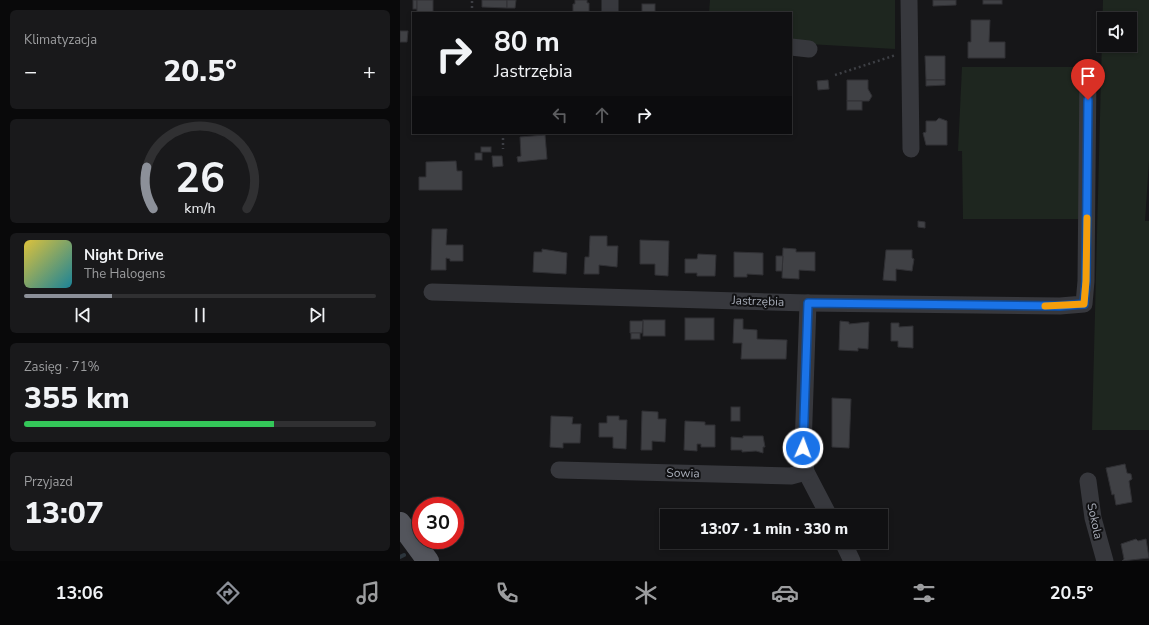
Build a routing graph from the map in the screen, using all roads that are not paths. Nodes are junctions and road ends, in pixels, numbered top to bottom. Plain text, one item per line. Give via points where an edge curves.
1 (610, 0) edge
2 (909, 0) edge
3 (610, 12) edge
4 (792, 47) edge
5 (809, 49) dead end
6 (1088, 70) dead end
7 (911, 149) dead end
8 (432, 292) dead end
9 (808, 303) junction
10 (559, 470) dead end
11 (806, 472) junction
12 (1088, 481) dead end
13 (825, 509) edge
14 (400, 523) edge
15 (846, 549) edge
16 (428, 561) edge
17 (852, 561) edge
18 (1105, 561) edge

1 - 3 street
2 - 7 street via 906,50
4 - 5 street
6 - 9 street, Jastrzębia via 1084,304 1060,306
8 - 9 street, Jastrzębia
9 - 11 street via 803,448
10 - 11 street, Sowia via 791,476
11 - 13 street
12 - 18 street, Sokola via 1093,518
14 - 16 main road
15 - 17 street

